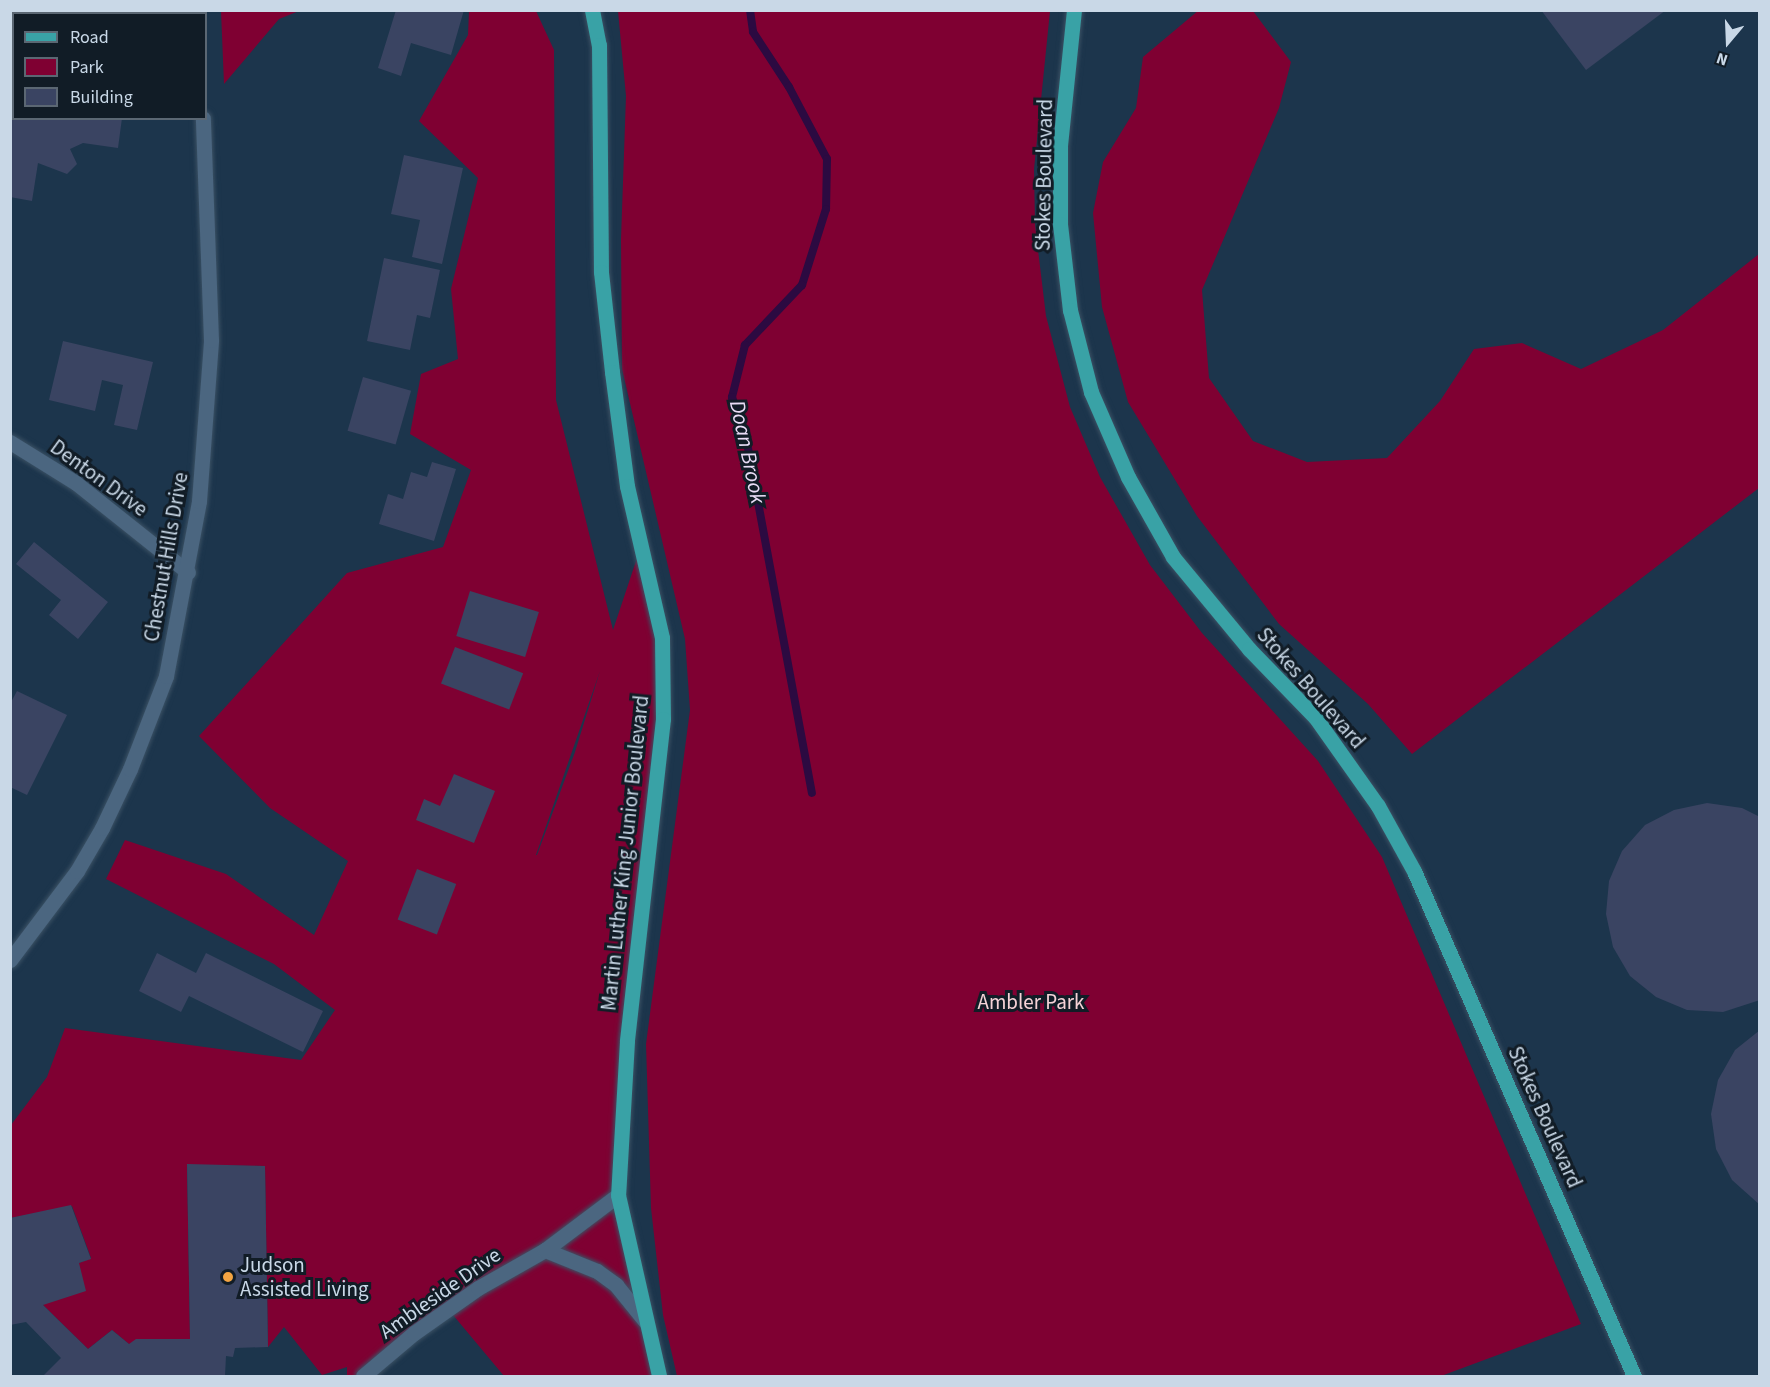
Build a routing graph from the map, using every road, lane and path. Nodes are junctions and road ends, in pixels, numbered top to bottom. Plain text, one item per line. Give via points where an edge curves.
1 (592, 10) edge
2 (1074, 10) edge
3 (203, 120) edge
4 (10, 442) edge
5 (188, 572) junction
6 (10, 960) edge
7 (618, 1195) junction
8 (545, 1250) junction
9 (645, 1321) junction
10 (363, 1377) edge
11 (659, 1377) edge
12 (1634, 1377) edge

1 - 7 main road, Martin Luther King Junior Boulevard via 599,45 601,272 627,486 662,638 663,696 627,1041
2 - 12 main road, Stokes Boulevard via 1060,146 1060,224 1070,310 1091,392 1128,477 1173,557 1242,641 1315,717 1348,760 1414,871
3 - 5 street, Chestnut Hills Drive via 212,321 202,478
4 - 5 street, Denton Drive via 76,483
5 - 6 street, Chestnut Hills Drive via 166,676 130,769 77,871
7 - 8 street, Ambleside Drive
7 - 9 main road, Martin Luther King Junior Boulevard
8 - 9 street via 597,1271 616,1286
8 - 10 street, Ambleside Drive via 478,1288 414,1333
9 - 11 main road, Martin Luther King Junior Boulevard

